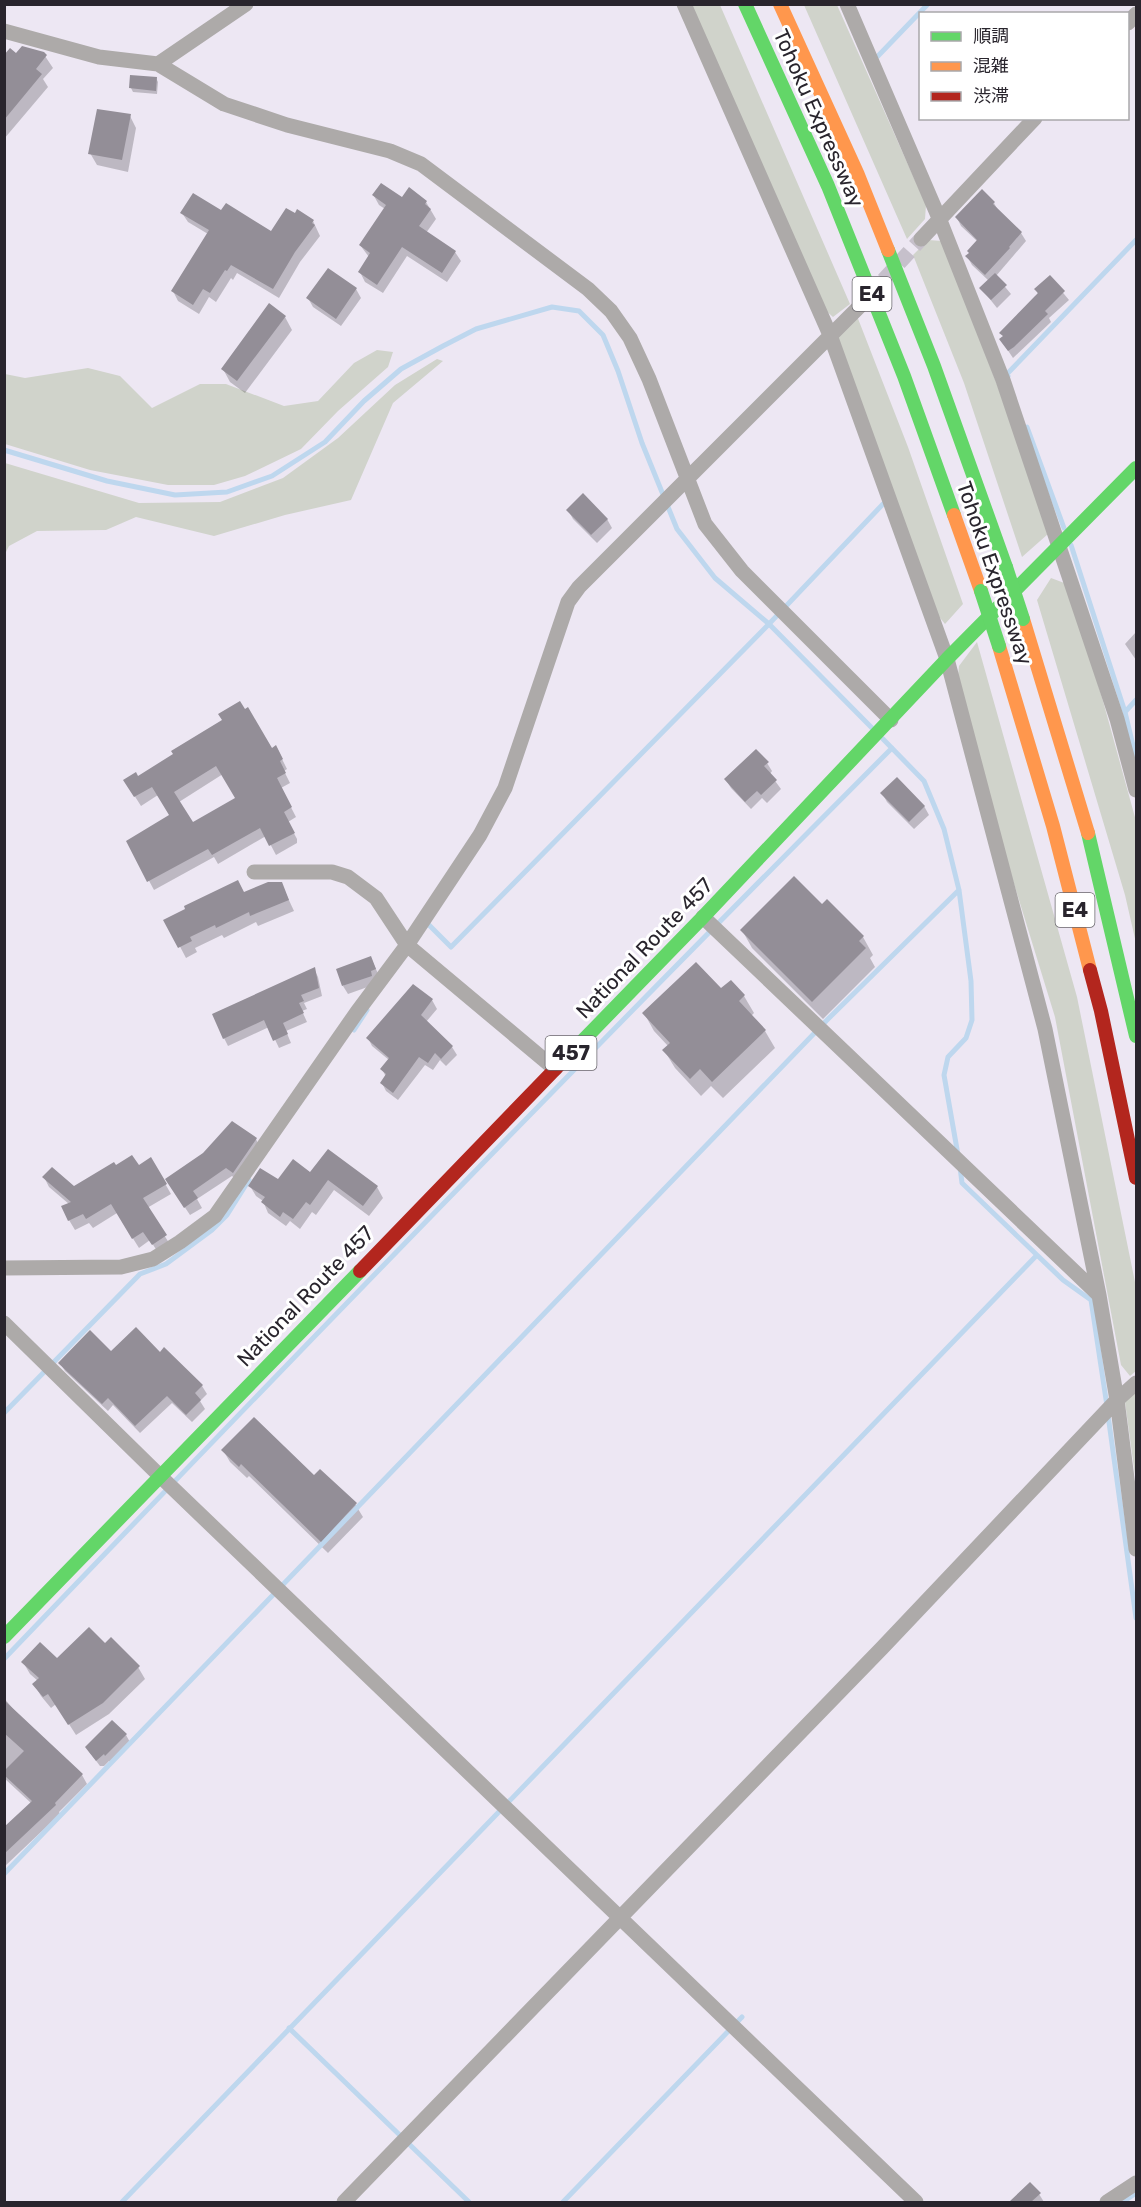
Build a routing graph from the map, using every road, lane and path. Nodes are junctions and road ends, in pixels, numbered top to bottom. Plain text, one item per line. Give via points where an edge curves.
1 (246, 4) edge
2 (684, 4) edge
3 (745, 4) edge
4 (780, 4) edge
5 (847, 4) edge
6 (4, 31) edge
7 (158, 64) junction
8 (1033, 120) edge
9 (939, 218) junction
10 (921, 239) tunnel mouth
11 (860, 306) tunnel mouth
12 (830, 335) junction
13 (1137, 468) edge
14 (687, 481) junction
15 (1059, 547) junction
16 (947, 659) junction
17 (891, 720) junction
18 (1137, 790) edge
19 (254, 872) dead end
20 (703, 917) junction
21 (407, 945) junction
22 (1137, 1036) edge
23 (555, 1069) junction
24 (1137, 1178) edge
25 (4, 1268) edge
26 (1099, 1294) junction
27 (4, 1323) edge
28 (1137, 1383) edge
29 (1117, 1400) junction
30 (160, 1476) junction
31 (1137, 1549) edge
32 (4, 1637) edge
33 (620, 1916) junction
34 (1137, 2182) edge
35 (344, 2202) edge
36 (916, 2202) edge
37 (1107, 2202) edge

1 - 7 street
2 - 12 street
3 - 24 highway, Tohoku Expressway / E4, bridge via 841,218 904,376 981,591 1053,826 1101,1011
4 - 22 highway, Tohoku Expressway / E4, bridge via 858,175 934,366 1006,567 1083,814
5 - 9 street
6 - 7 street via 99,57
7 - 14 street via 224,104 287,125 390,151 421,164 588,290 611,311 630,338
8 - 9 street
9 - 10 street
9 - 15 street via 1003,380
11 - 12 street
12 - 14 street
12 - 16 street
13 - 15 highway, National Route 457 / 457
14 - 17 street via 705,524 742,571
14 - 21 street via 568,602 505,788 480,835
15 - 16 highway, National Route 457 / 457
15 - 18 street via 1118,719
16 - 17 highway, National Route 457 / 457
16 - 26 street via 1045,1029
17 - 20 highway, National Route 457 / 457
19 - 21 street via 332,872 348,877 376,898
20 - 23 highway, National Route 457 / 457
20 - 26 street
21 - 23 street
21 - 25 street via 215,1216 153,1259 121,1267
23 - 30 highway, National Route 457 / 457
26 - 29 street
27 - 30 street
28 - 29 street
29 - 31 street
29 - 33 street
30 - 32 highway, National Route 457 / 457
30 - 33 street
33 - 35 street
33 - 36 street
34 - 37 street

